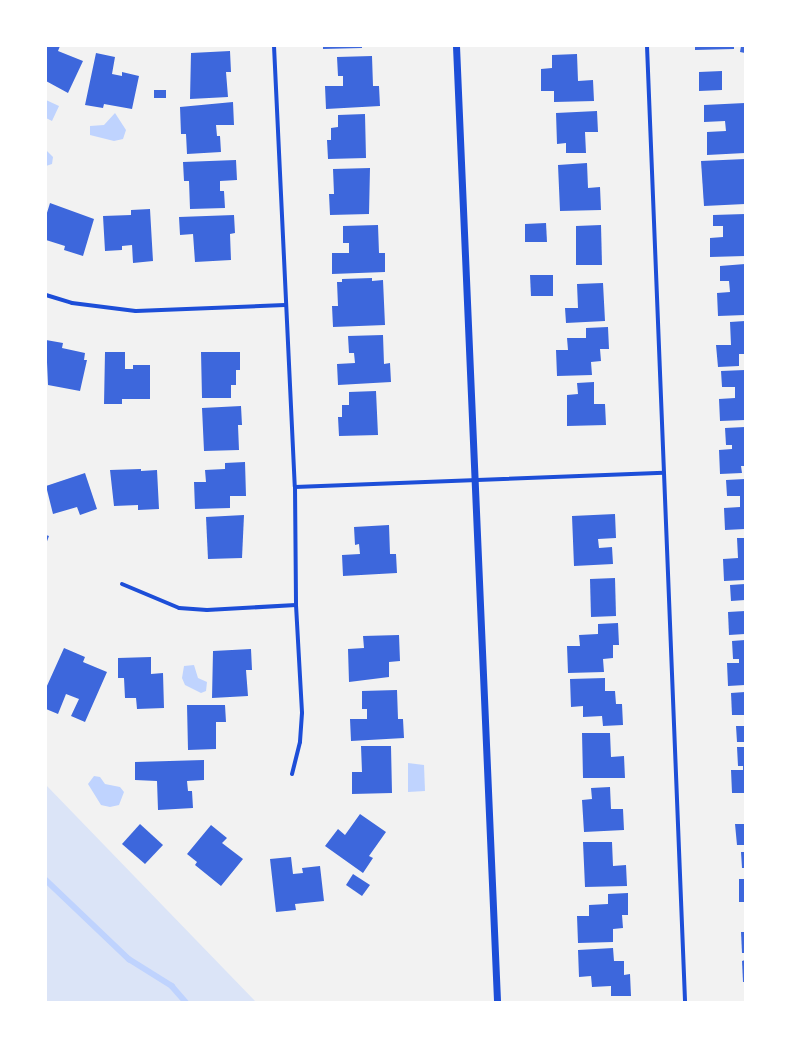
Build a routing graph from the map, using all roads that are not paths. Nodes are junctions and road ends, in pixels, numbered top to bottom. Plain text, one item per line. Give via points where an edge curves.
1 (274, 46) edge
2 (456, 46) edge
3 (647, 46) edge
4 (46, 295) edge
5 (285, 305) junction
6 (664, 473) junction
7 (474, 480) junction
8 (295, 487) junction
9 (122, 584) dead end
10 (296, 605) junction
11 (292, 774) dead end
12 (497, 1002) edge
13 (685, 1002) edge

1 - 5 street
2 - 7 street
3 - 6 street
4 - 5 street via 72,303 136,311
5 - 8 street
6 - 7 street
6 - 13 street
7 - 8 street
7 - 12 street
8 - 10 street
9 - 10 street via 178,608 207,610
10 - 11 street via 302,713 300,742

